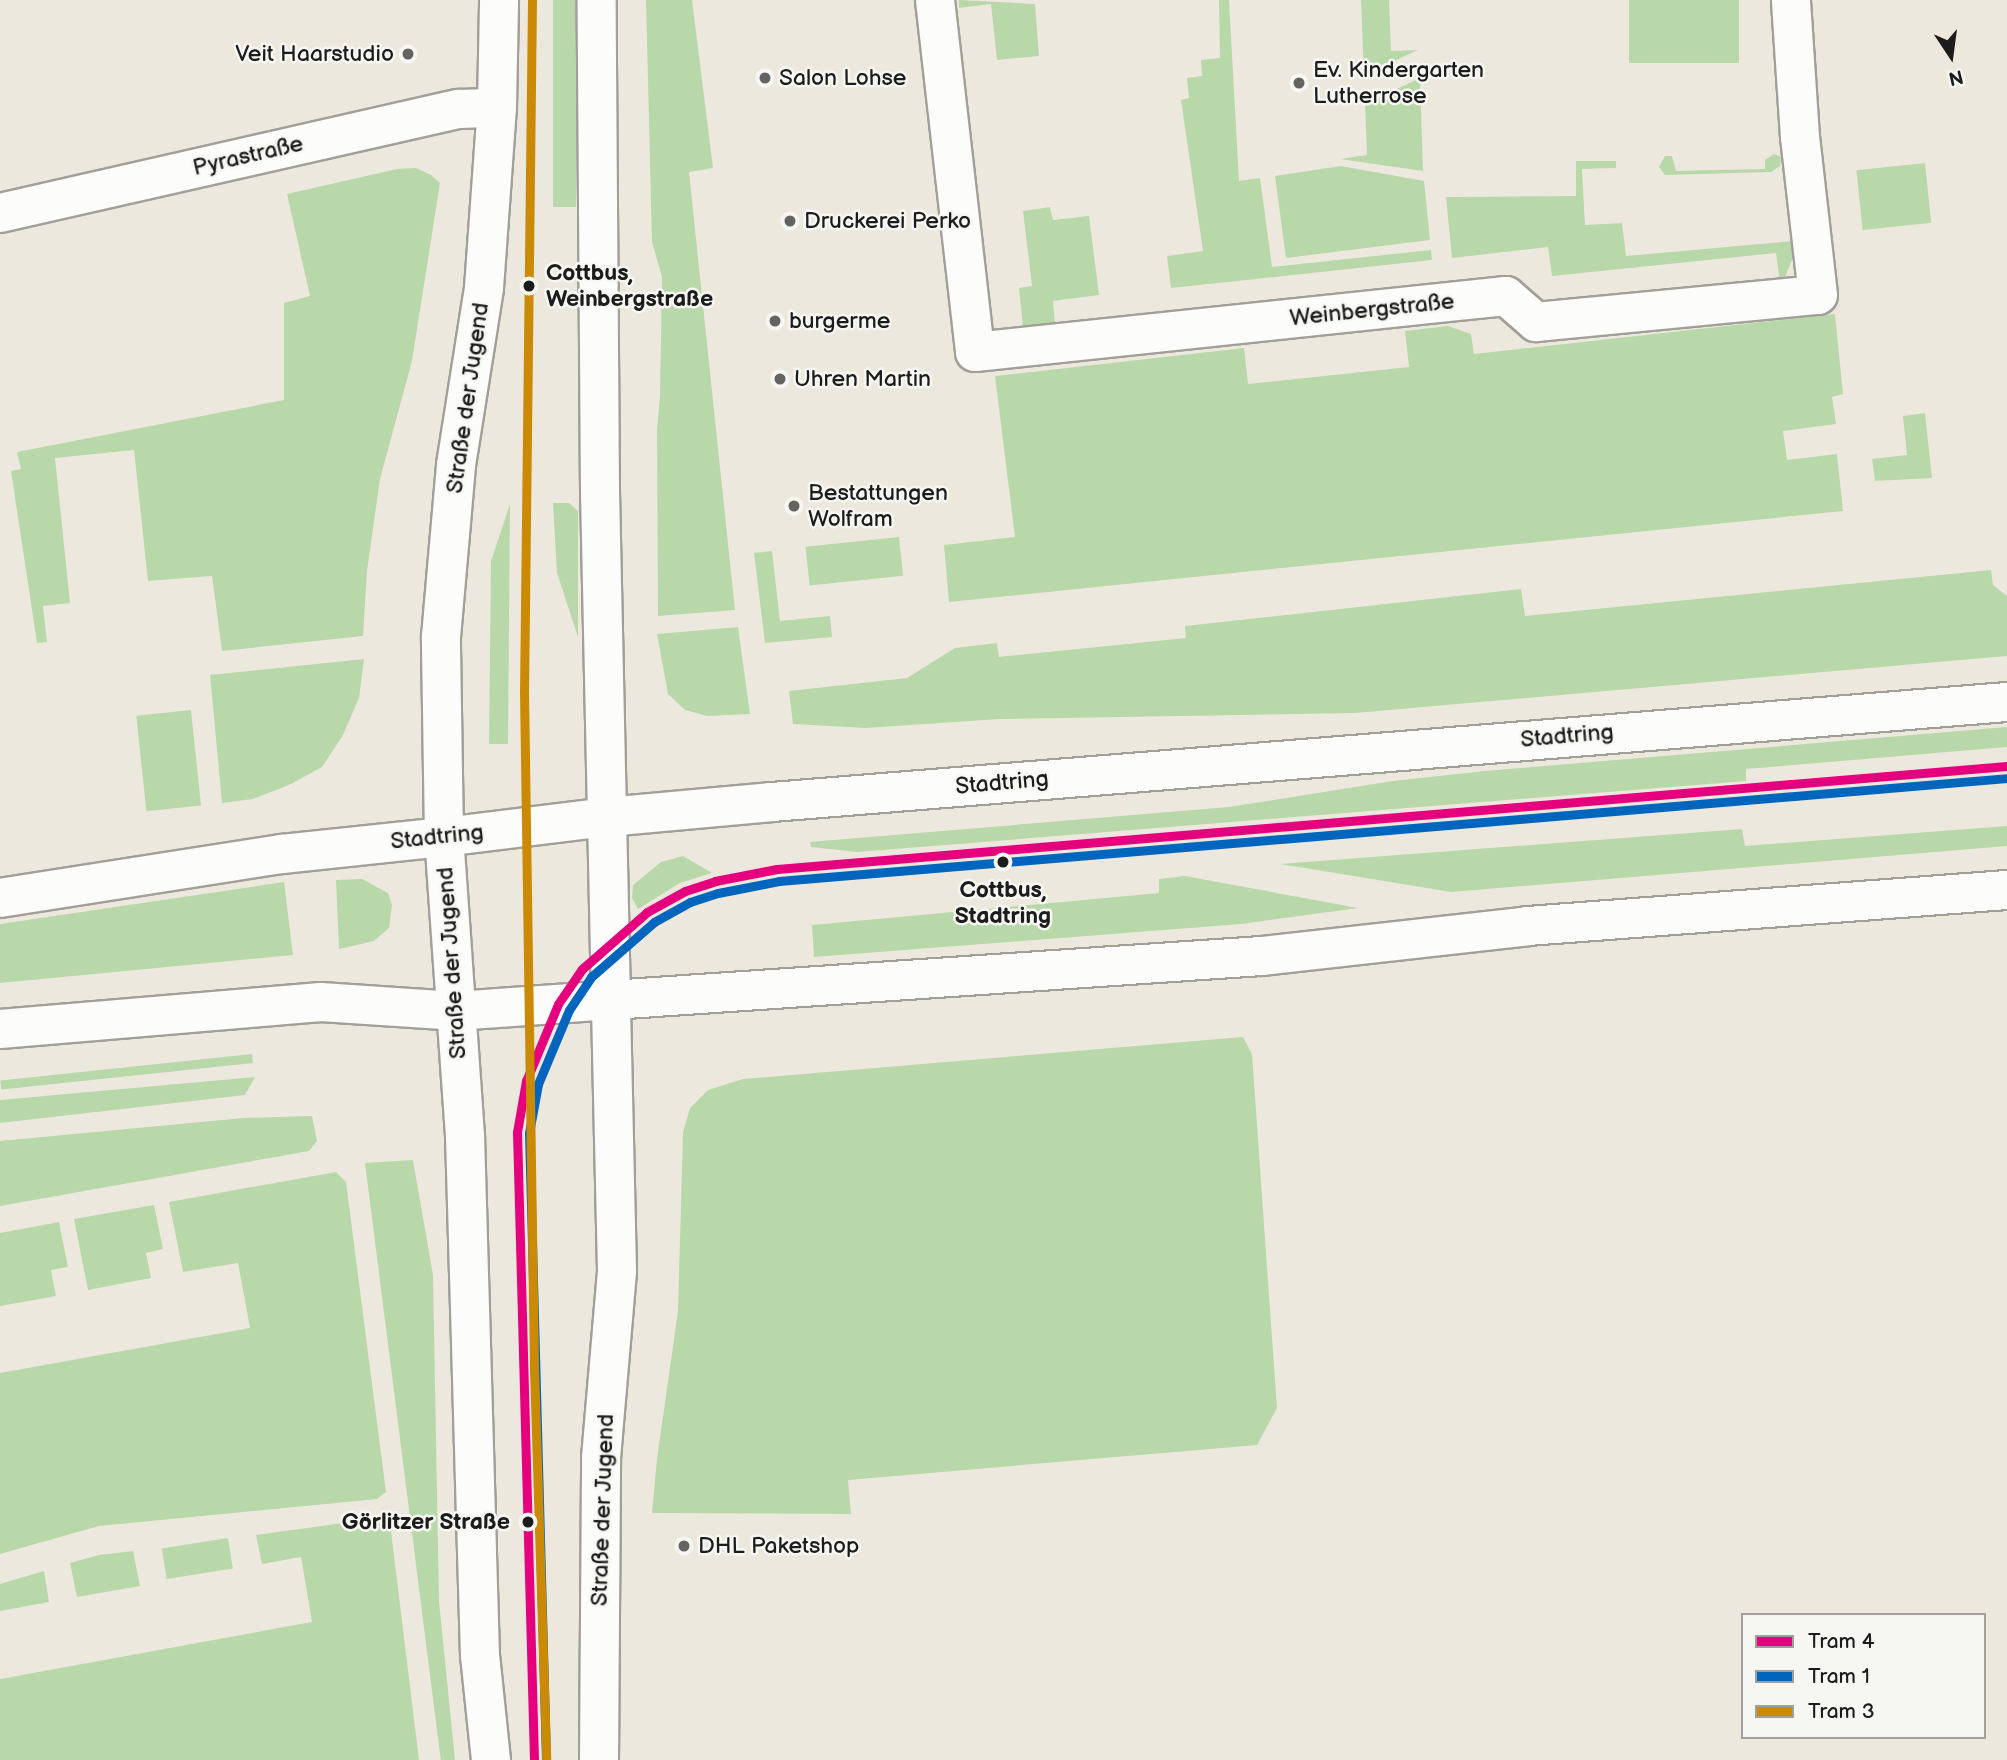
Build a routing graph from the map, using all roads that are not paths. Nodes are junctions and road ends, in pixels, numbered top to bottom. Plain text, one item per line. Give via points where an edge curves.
1 (499, 0) edge
2 (597, 0) edge
3 (935, 0) edge
4 (1791, 0) edge
5 (497, 107) junction
6 (0, 213) edge
7 (2007, 702) edge
8 (607, 817) junction
9 (444, 836) junction
10 (2007, 890) edge
11 (0, 898) edge
12 (611, 1000) junction
13 (455, 1011) junction
14 (0, 1029) edge
15 (491, 1760) edge
16 (599, 1760) edge

1 - 5 main road, Straße der Jugend
2 - 8 main road, Straße der Jugend
3 - 4 main road, Weinbergstraße via 975,352 1506,296 1536,322 1818,295
5 - 6 main road, Pyrastraße via 459,109
5 - 9 main road, Straße der Jugend via 484,288 456,465 441,637
7 - 8 main road, Stadtring
8 - 9 main road, Stadtring
8 - 12 main road, Straße der Jugend
9 - 11 main road, Stadtring via 282,854
9 - 13 main road, Straße der Jugend
10 - 12 main road via 1528,926 1262,956
12 - 13 main road
12 - 16 main road, Straße der Jugend via 617,1271 601,1458
13 - 14 main road via 321,1002
13 - 15 main road, Straße der Jugend via 465,1136 480,1656

